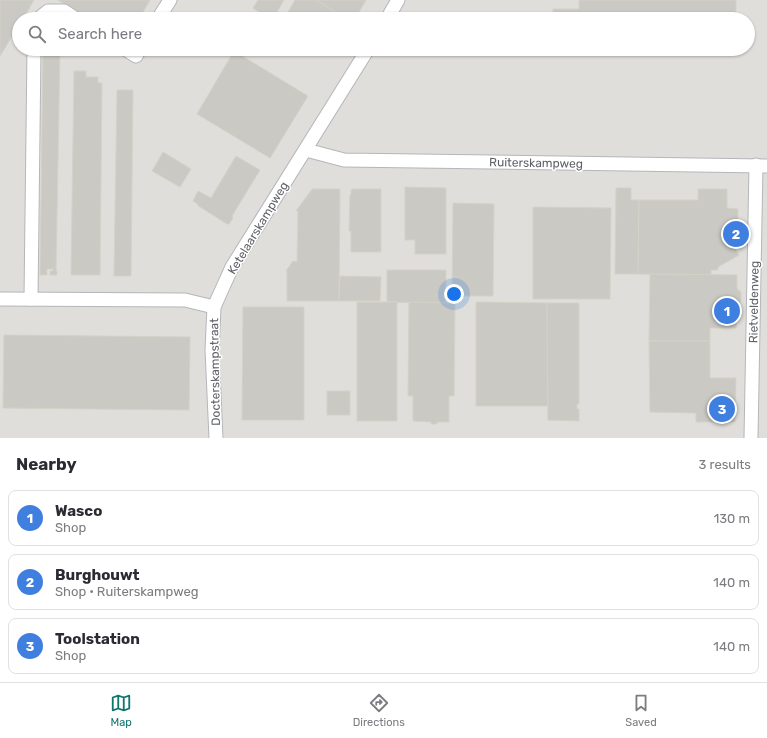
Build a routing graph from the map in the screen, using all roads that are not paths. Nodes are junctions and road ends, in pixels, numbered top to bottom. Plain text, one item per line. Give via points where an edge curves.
1 (170, 0) edge
2 (398, 0) edge
3 (47, 12) edge
4 (64, 12) edge
5 (162, 12) edge
6 (390, 12) edge
7 (34, 56) edge
8 (364, 56) edge
9 (306, 150) junction
10 (762, 166) edge
11 (0, 299) edge
12 (31, 299) junction
13 (214, 307) junction
14 (216, 438) edge
15 (751, 438) edge

1 - 5 street
2 - 6 street
3 - 4 street
7 - 12 street
8 - 9 street, Ketelaarskampweg
9 - 10 street, Ruiterskampweg via 344,160
9 - 13 street, Ketelaarskampweg via 232,267
10 - 15 street, Rietveldenweg
11 - 12 street
12 - 13 street via 185,300
13 - 14 street, Docterskampstraat via 212,350

